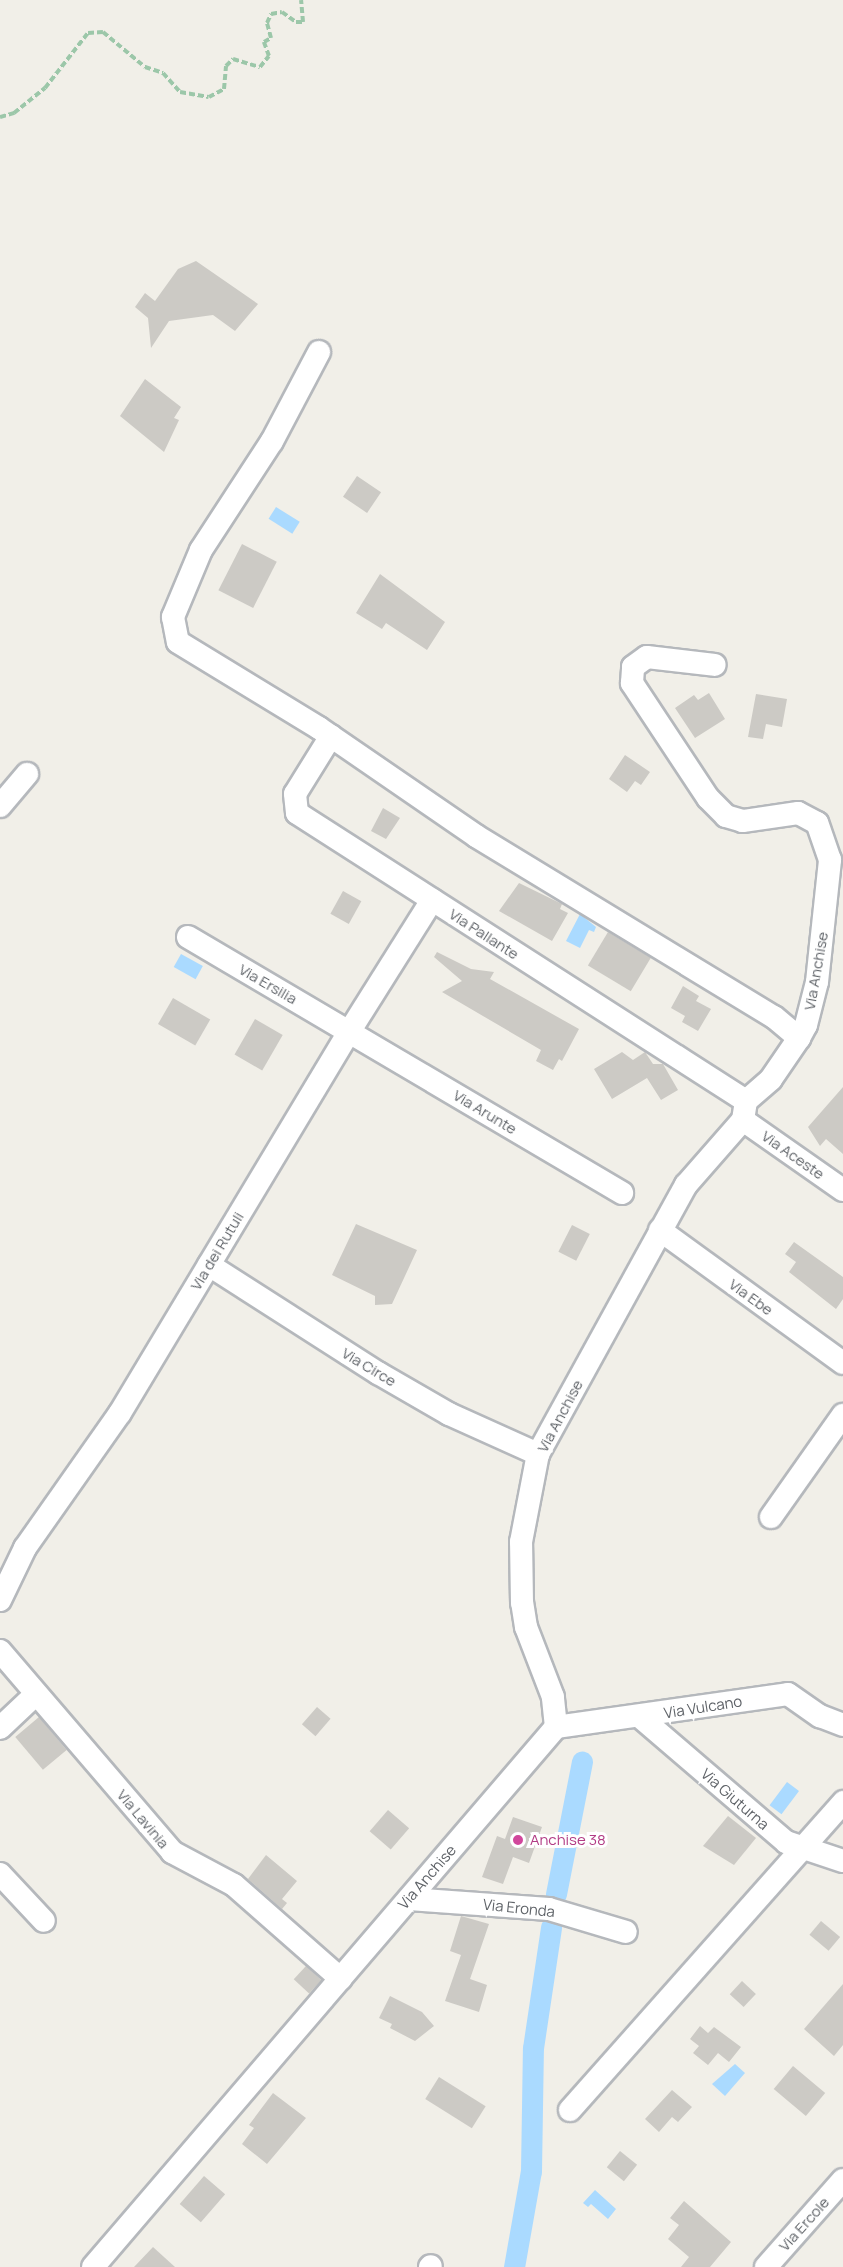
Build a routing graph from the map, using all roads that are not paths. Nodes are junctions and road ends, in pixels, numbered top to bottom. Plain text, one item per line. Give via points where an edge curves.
1 (319, 352) dead end
2 (715, 664) dead end
3 (330, 736) junction
4 (27, 774) dead end
5 (0, 806) edge
6 (432, 900) junction
7 (188, 937) dead end
8 (349, 1032) junction
9 (799, 1038) junction
10 (744, 1111) junction
11 (843, 1190) edge
12 (622, 1193) dead end
13 (660, 1230) junction
14 (208, 1265) junction
15 (843, 1364) edge
16 (843, 1415) edge
17 (538, 1454) junction
18 (771, 1516) dead end
19 (0, 1600) edge
20 (0, 1651) edge
21 (34, 1696) junction
22 (639, 1716) junction
23 (843, 1725) edge
24 (556, 1727) junction
25 (0, 1728) edge
26 (843, 1802) edge
27 (804, 1848) junction
28 (843, 1861) edge
29 (0, 1874) edge
30 (409, 1899) junction
31 (44, 1921) dead end
32 (626, 1932) dead end
33 (341, 1978) junction
34 (570, 2110) dead end
35 (843, 2180) edge
36 (101, 2264) edge
37 (766, 2267) edge

1 - 3 street via 272,441 201,549 173,617 173,627 178,642
2 - 9 street, Via Anchise via 647,657 633,667 632,683 708,798 726,816 743,821 798,813 817,823 824,836 830,888 817,982
3 - 6 street, Via Pallante via 295,794 297,813
3 - 9 street via 476,837 774,1017
4 - 5 street
6 - 8 street, Via dei Rutuli
6 - 10 street, Via Pallante
7 - 8 street, Via Ersilia
8 - 12 street, Via Arunte
8 - 14 street, Via dei Rutuli
9 - 10 street, Via Anchise
10 - 11 street, Via Aceste
10 - 13 street, Via Anchise via 686,1185
13 - 15 street, Via Ebe
13 - 17 street, Via Anchise
14 - 17 street, Via Circe via 408,1390
14 - 19 street, Via dei Rutuli via 120,1413 25,1548
16 - 18 street
17 - 24 street, Via Anchise via 521,1542 522,1603 526,1627 553,1697
20 - 21 street, Via Lavinia
21 - 25 street
21 - 33 street, Via Lavinia via 172,1852 234,1886
22 - 23 street, Via Vulcano via 788,1694 820,1716
22 - 24 street, Via Vulcano
22 - 27 street, Via Giuturna via 786,1842
24 - 30 street, Via Anchise
26 - 27 street
27 - 28 street, Via Giuturna
27 - 34 street
29 - 31 street
30 - 32 street, Via Eronda via 549,1909
30 - 33 street, Via Anchise
33 - 36 street, Via Anchise
35 - 37 street, Via Ercole

